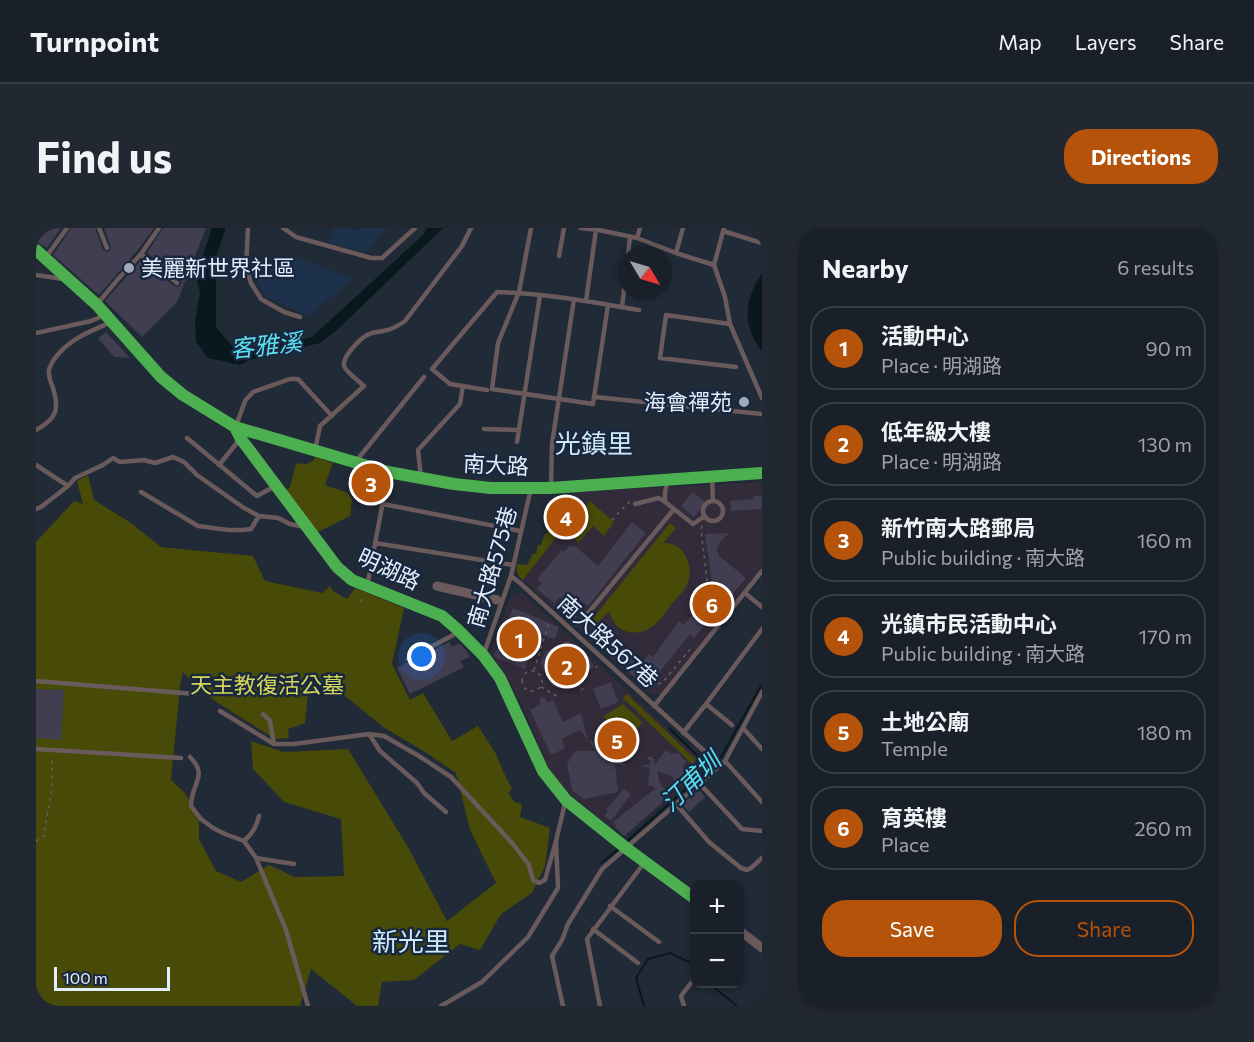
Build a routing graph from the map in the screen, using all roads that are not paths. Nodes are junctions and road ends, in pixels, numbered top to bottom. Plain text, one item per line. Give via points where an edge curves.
1 (67, 228) edge
2 (99, 228) edge
3 (159, 228) edge
4 (248, 228) edge
5 (283, 228) edge
6 (416, 228) edge
7 (471, 228) edge
8 (531, 228) edge
9 (564, 228) edge
10 (581, 228) edge
11 (640, 228) edge
12 (683, 228) edge
13 (598, 229) edge
14 (723, 230) edge
15 (630, 237) junction
16 (637, 238) junction
17 (762, 243) edge
18 (629, 246) edge
19 (107, 248) dead end
20 (676, 253) junction
21 (41, 254) edge
22 (141, 254) junction
23 (559, 256) dead end
24 (714, 265) junction
25 (36, 275) edge
26 (68, 279) junction
27 (177, 283) dead end
28 (519, 292) junction
29 (540, 295) junction
30 (574, 299) junction
31 (623, 300) edge
32 (586, 301) junction
33 (608, 305) junction
34 (622, 307) junction
35 (639, 310) dead end
36 (104, 314) junction
37 (300, 317) dead end
38 (730, 324) junction
39 (36, 333) edge
40 (736, 367) dead end
41 (424, 377) dead end
42 (463, 386) junction
43 (487, 390) dead end
44 (525, 394) junction
45 (595, 397) junction
46 (762, 398) edge
47 (559, 400) junction
48 (762, 414) edge
49 (332, 416) junction
50 (236, 427) junction
51 (484, 429) dead end
52 (36, 430) edge
53 (519, 430) junction
54 (187, 438) dead end
55 (241, 439) junction
56 (518, 442) dead end
57 (315, 450) junction
58 (356, 463) junction
59 (36, 465) edge
60 (219, 465) junction
61 (388, 471) junction
62 (762, 473) edge
63 (712, 477) junction
64 (421, 478) junction
65 (668, 480) junction
66 (68, 486) junction
67 (275, 486) junction
68 (531, 488) junction
69 (551, 488) junction
70 (141, 492) dead end
71 (713, 501) junction
72 (665, 502) junction
73 (382, 504) junction
74 (635, 504) dead end
75 (36, 508) edge
76 (675, 509) junction
77 (259, 516) junction
78 (705, 516) junction
79 (307, 528) junction
80 (520, 531) junction
81 (375, 543) junction
82 (513, 565) junction
83 (762, 571) edge
84 (511, 576) junction
85 (437, 586) dead end
86 (367, 587) junction
87 (745, 593) junction
88 (497, 600) dead end
89 (762, 607) edge
90 (580, 623) dead end
91 (762, 629) edge
92 (459, 631) junction
93 (483, 655) junction
94 (408, 659) dead end
95 (36, 681) edge
96 (762, 692) edge
97 (195, 694) dead end
98 (706, 704) junction
99 (654, 706) junction
100 (220, 711) dead end
101 (264, 714) dead end
102 (732, 725) dead end
103 (743, 728) junction
104 (683, 733) junction
105 (369, 734) junction
106 (274, 744) junction
107 (36, 749) edge
108 (762, 749) edge
109 (190, 757) dead end
110 (181, 758) dead end
111 (719, 761) junction
112 (700, 784) junction
113 (566, 800) junction
114 (762, 802) edge
115 (676, 804) junction
116 (446, 812) dead end
117 (259, 816) dead end
118 (762, 831) edge
119 (244, 841) junction
120 (556, 841) junction
121 (623, 845) junction
122 (256, 858) junction
123 (762, 858) edge
124 (645, 861) junction
125 (294, 864) dead end
126 (690, 895) edge
127 (610, 906) junction
128 (593, 929) junction
129 (744, 934) edge
130 (659, 942) dead end
131 (762, 948) edge
132 (638, 963) dead end
133 (690, 984) edge
134 (308, 1006) edge
135 (441, 1006) edge
136 (563, 1006) edge
137 (600, 1006) edge
138 (684, 1006) edge

1 - 21 lane
2 - 19 lane
3 - 22 lane
4 - 37 lane via 246,267 251,283 261,299
5 - 6 lane via 296,237 370,258 382,258
7 - 49 lane via 462,246 405,321 371,333 347,355 346,370 364,386
8 - 28 lane
9 - 23 lane
10 - 13 lane
11 - 16 lane
12 - 20 lane
13 - 15 lane
13 - 32 lane
14 - 17 lane
14 - 24 lane
15 - 16 lane
15 - 18 lane
16 - 20 lane
20 - 24 lane
21 - 26 main road
22 - 27 lane
22 - 36 lane via 119,278
24 - 38 lane
25 - 26 lane
26 - 36 main road
28 - 29 lane
28 - 42 lane via 497,292 432,369 450,384
28 - 44 lane via 498,343 492,389
29 - 30 lane
29 - 44 lane
30 - 32 lane
30 - 47 lane
31 - 34 lane
32 - 33 lane
33 - 34 lane
33 - 45 lane
34 - 35 lane
36 - 39 lane via 91,321
36 - 50 main road via 161,377
36 - 52 lane via 52,362 49,370 57,404 55,415
38 - 40 lane via 666,315 660,358
38 - 46 lane
41 - 58 lane
42 - 43 lane
42 - 64 lane via 460,404 418,450
44 - 47 lane
44 - 53 lane
45 - 47 lane via 593,404
45 - 48 lane
47 - 69 lane
49 - 50 lane via 298,380 290,379 253,392 245,401
49 - 57 lane via 320,426
50 - 55 main road, 明湖路
50 - 57 main road, 南大路
51 - 53 lane
53 - 56 lane
54 - 60 lane
55 - 60 lane
55 - 67 main road, 明湖路
57 - 58 main road, 南大路
58 - 61 main road, 南大路
59 - 66 lane
60 - 67 lane via 257,496
61 - 64 main road, 南大路
61 - 73 lane
62 - 63 main road, 南大路
63 - 65 main road, 南大路
63 - 71 lane
64 - 68 main road, 南大路 via 481,487
65 - 69 main road, 南大路
65 - 72 lane
66 - 75 lane
66 - 77 lane via 75,478 113,458 120,462 155,463 173,457
67 - 79 main road, 明湖路
68 - 69 main road, 南大路
68 - 80 lane, 南大路575巷
70 - 77 lane via 198,526 251,529
71 - 78 lane via 704,508
71 - 78 lane via 721,505 722,516 713,521
72 - 74 lane via 659,498
72 - 76 lane
73 - 80 lane
73 - 81 lane
76 - 78 lane via 693,524
76 - 90 lane
77 - 79 lane
79 - 86 main road, 明湖路 via 337,567
80 - 82 lane, 南大路575巷
81 - 82 lane
81 - 86 lane
82 - 84 lane, 南大路575巷
83 - 87 lane, 南大路567巷
84 - 93 lane, 南大路575巷
84 - 99 lane, 南大路567巷
85 - 88 street
86 - 92 main road, 明湖路 via 442,616
87 - 89 lane
87 - 99 lane, 南大路567巷
91 - 98 lane
92 - 93 main road, 明湖路
92 - 94 lane
93 - 113 main road, 明湖路 via 500,678 543,771
95 - 97 lane
96 - 103 lane
98 - 102 lane
98 - 104 lane
99 - 104 lane
100 - 106 lane
101 - 106 lane via 270,721
103 - 108 lane
103 - 111 lane
104 - 111 lane
105 - 106 lane
105 - 116 lane via 380,751
105 - 120 lane via 384,736 451,777 513,844 529,865 533,880 539,883 545,880
107 - 110 lane
109 - 119 lane via 199,768 191,806 213,828
111 - 112 lane
111 - 114 lane
112 - 115 lane
112 - 118 lane via 742,829
113 - 120 lane
113 - 121 main road, 明湖路
115 - 121 lane
115 - 123 lane via 709,842 741,868 747,870
117 - 119 lane via 255,829
119 - 122 lane
120 - 135 lane via 558,888 528,937 482,982
121 - 124 main road, 明湖路
121 - 136 lane via 602,869 552,956
122 - 125 lane
122 - 134 lane via 286,930
124 - 126 main road, 明湖路
124 - 127 lane
127 - 128 lane
127 - 130 lane
128 - 132 lane
128 - 137 lane via 587,939
129 - 131 street
133 - 138 lane via 681,996

